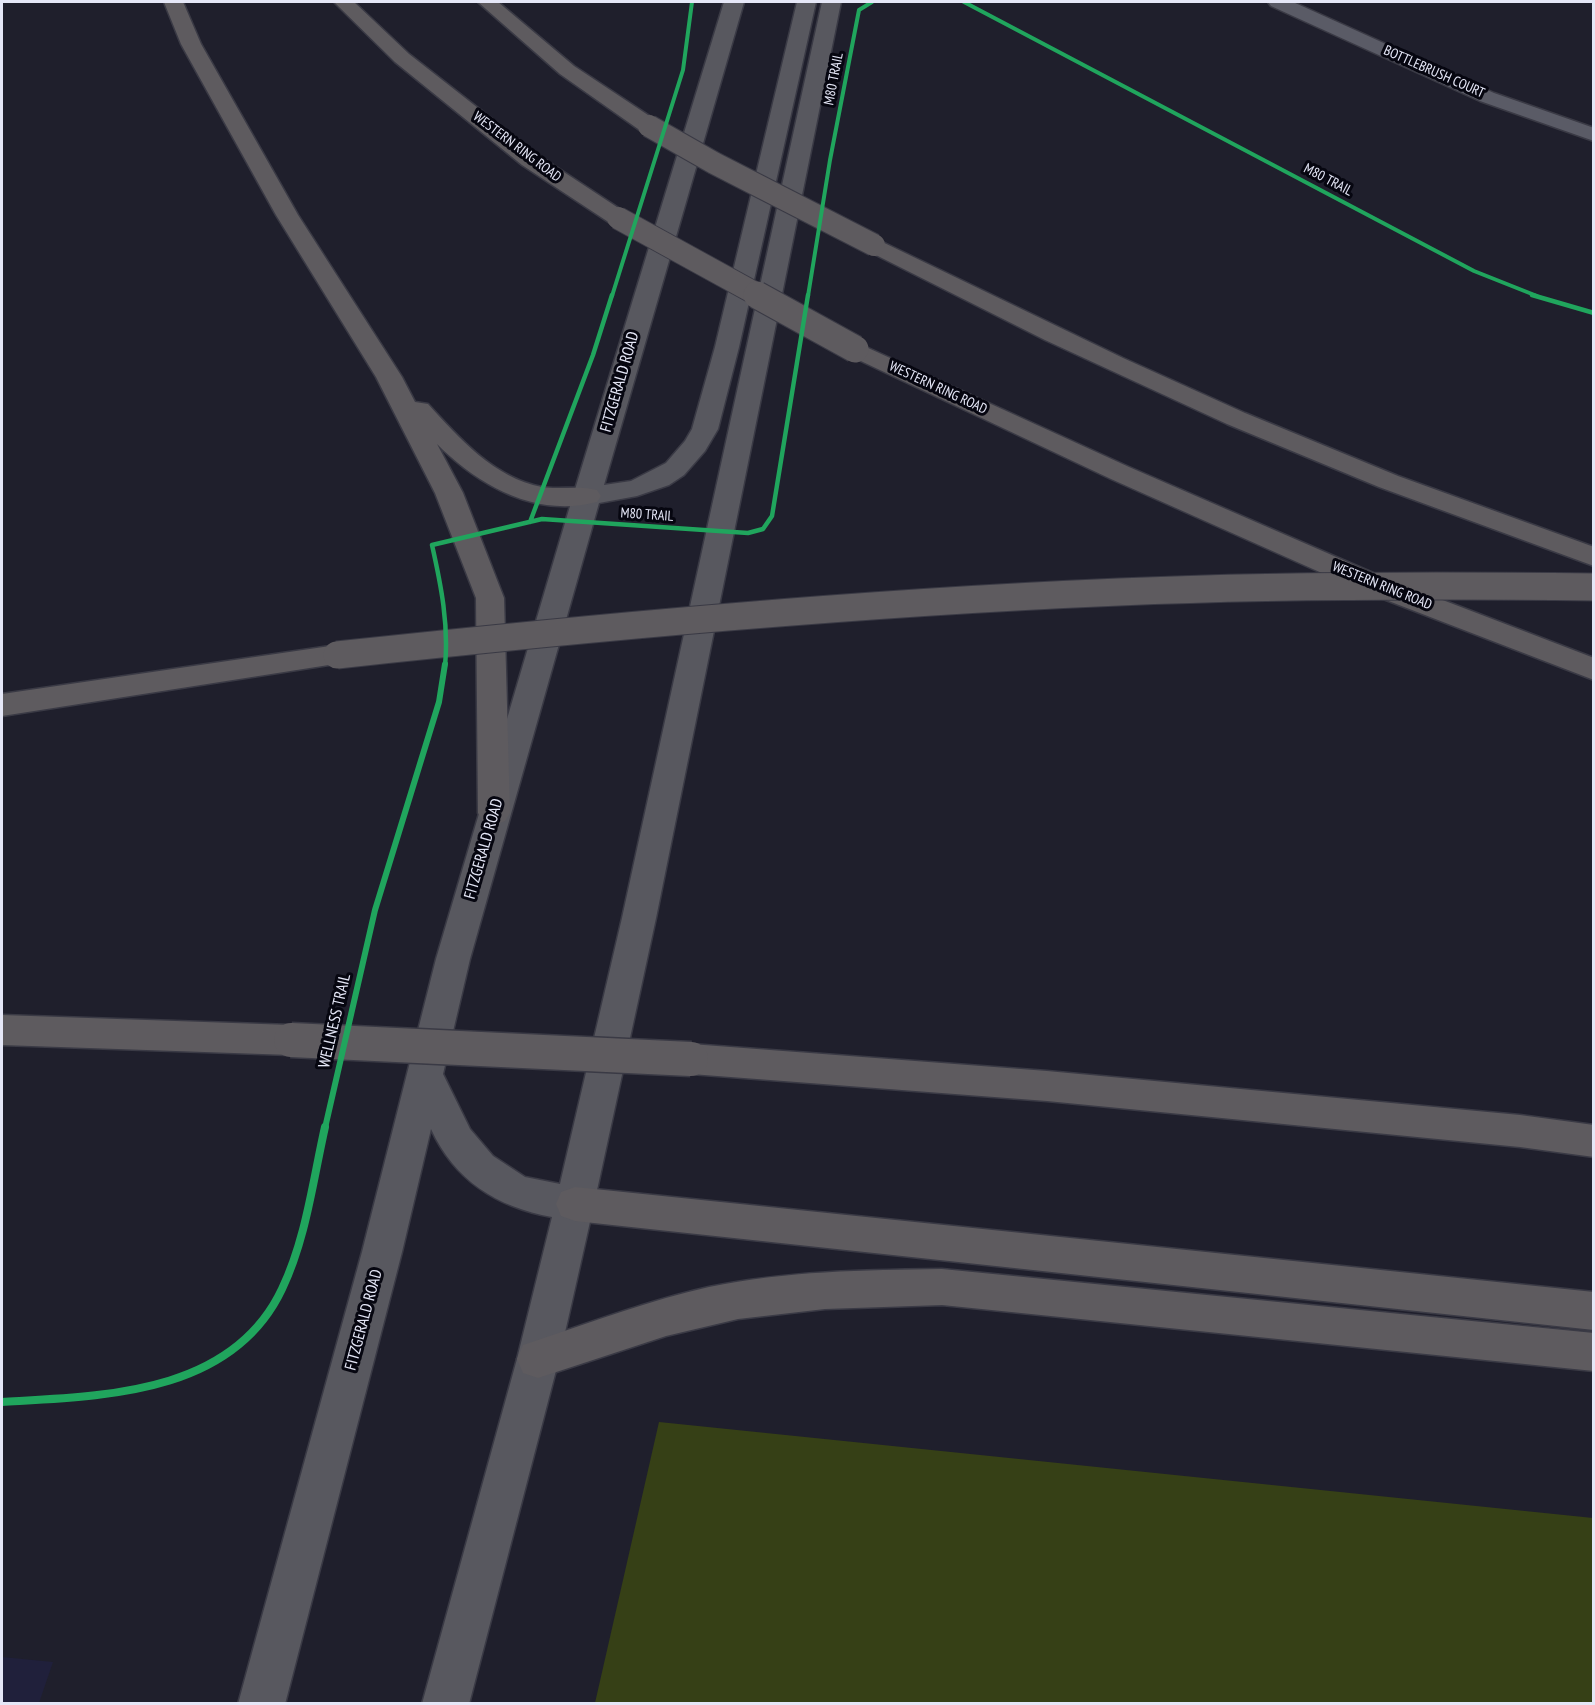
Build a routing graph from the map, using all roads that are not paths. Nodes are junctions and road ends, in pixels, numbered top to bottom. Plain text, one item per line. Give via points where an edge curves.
1 (173, 2) edge
2 (343, 2) edge
3 (487, 2) edge
4 (734, 2) edge
5 (807, 2) edge
6 (832, 2) edge
7 (1315, 2) edge
8 (1287, 6) edge
9 (1593, 135) edge
10 (389, 377) junction
11 (587, 496) junction
12 (1593, 557) edge
13 (1593, 587) edge
14 (1593, 670) edge
15 (2, 705) edge
16 (494, 813) junction
17 (2, 1030) edge
18 (425, 1074) junction
19 (1593, 1141) edge
20 (575, 1204) junction
21 (1593, 1311) edge
22 (1593, 1352) edge
23 (538, 1359) junction
24 (261, 1704) edge
25 (445, 1704) edge

1 - 10 highway via 191,44 287,215
2 - 14 highway, WESTERN RING ROAD, bridge via 402,58 530,160 618,218 855,349 1120,473 1359,578
3 - 12 highway, bridge via 567,70 649,126 714,164 1006,312 1359,470
4 - 11 main road, FITZGERALD ROAD
5 - 11 main road via 705,429 675,469 658,479 637,488
6 - 20 main road
7 - 8 street
8 - 9 street, BOTTLEBRUSH COURT via 1487,96
10 - 11 highway via 462,456 489,475 513,488 540,495
10 - 16 highway via 449,493 490,598
11 - 16 main road, FITZGERALD ROAD
13 - 15 highway, bridge via 1282,588 942,600 473,639 337,655
16 - 18 main road, FITZGERALD ROAD
17 - 19 highway, bridge via 691,1059 1047,1086
18 - 20 main road via 450,1132 468,1159 512,1189
18 - 24 main road, FITZGERALD ROAD via 379,1264
20 - 21 highway
20 - 23 main road
22 - 23 highway via 942,1287 778,1294 709,1306
23 - 25 main road

